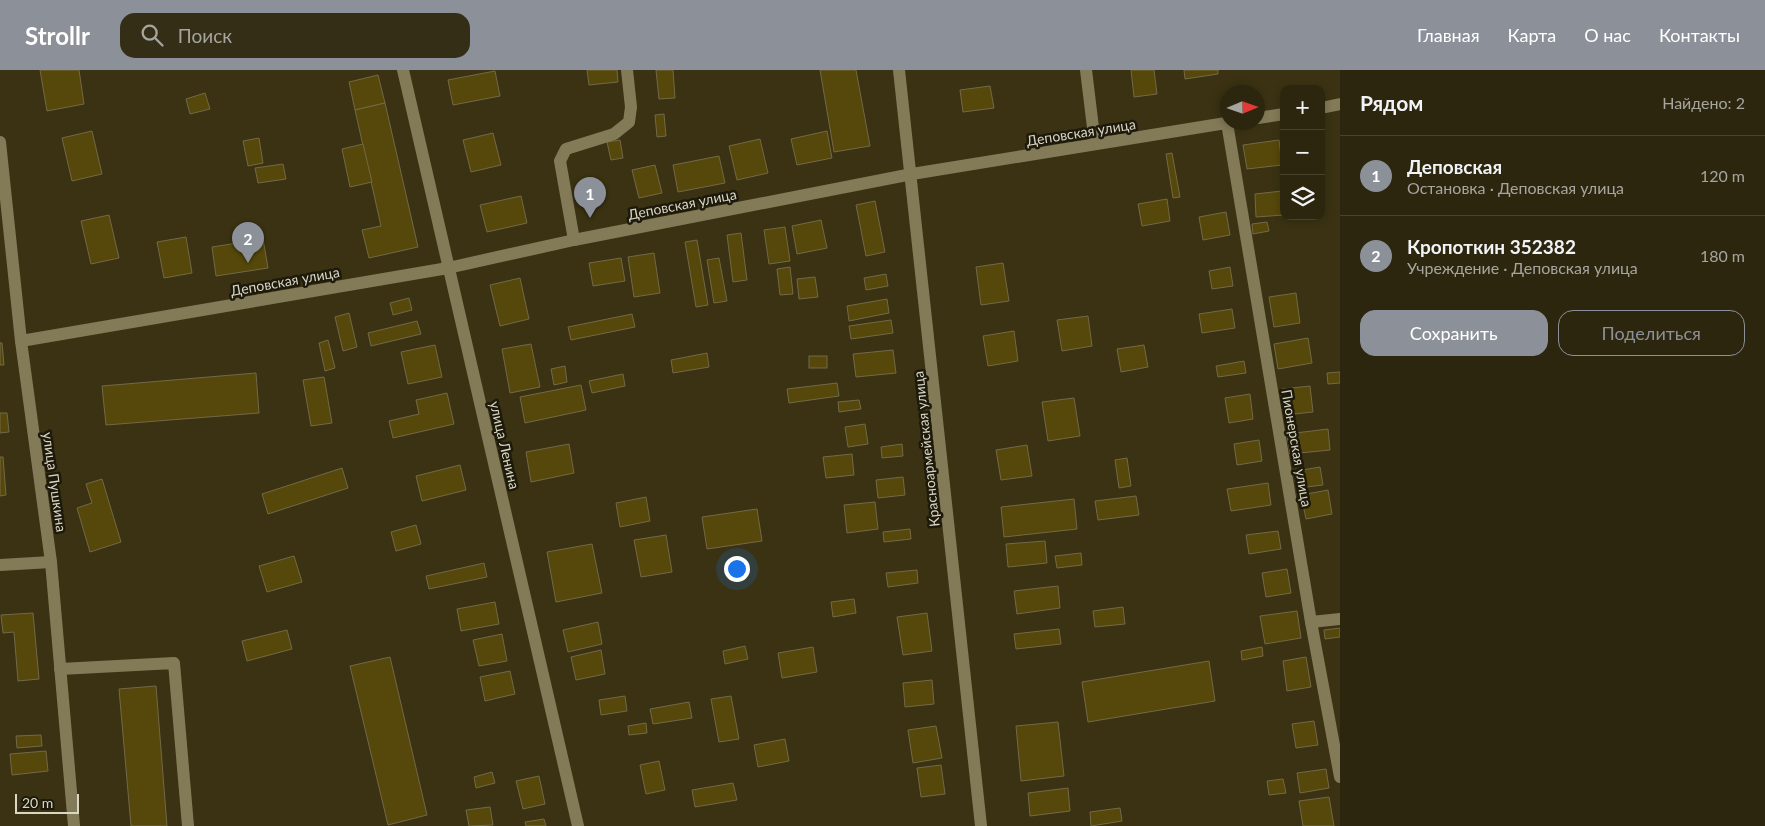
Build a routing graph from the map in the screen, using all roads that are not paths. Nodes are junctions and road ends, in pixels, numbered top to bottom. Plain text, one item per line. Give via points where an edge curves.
1 (403, 70) edge
2 (627, 70) edge
3 (899, 70) edge
4 (1086, 70) edge
5 (1340, 104) edge
6 (1325, 107) edge
7 (1280, 115) edge
8 (1265, 117) edge
9 (1220, 125) edge
10 (1231, 130) edge
11 (0, 142) edge
12 (1096, 144) junction
13 (912, 174) junction
14 (574, 240) junction
15 (448, 268) junction
16 (21, 341) junction
17 (51, 562) junction
18 (0, 564) edge
19 (1340, 619) edge
20 (1312, 622) junction
21 (60, 668) junction
22 (1340, 777) edge
23 (74, 826) edge
24 (188, 826) edge
25 (578, 826) edge
26 (981, 826) edge

1 - 15 street, улица Ленина
2 - 14 street via 631,107 629,122 614,134 566,149 560,161
3 - 13 street, Красноармейская улица
4 - 12 street
5 - 6 street
7 - 8 street
9 - 12 street, Деповская улица
10 - 20 street, Пионерская улица
11 - 16 street, улица Пушкина
12 - 13 street, Деповская улица
13 - 14 street, Деповская улица
13 - 26 street, Красноармейская улица
14 - 15 street, Деповская улица
15 - 16 street, Деповская улица
15 - 25 street, улица Ленина
16 - 17 street, улица Пушкина
17 - 18 street
17 - 21 street, улица Пушкина
19 - 20 street
20 - 22 street, Пионерская улица
21 - 23 street, улица Пушкина
21 - 24 street via 174,663

